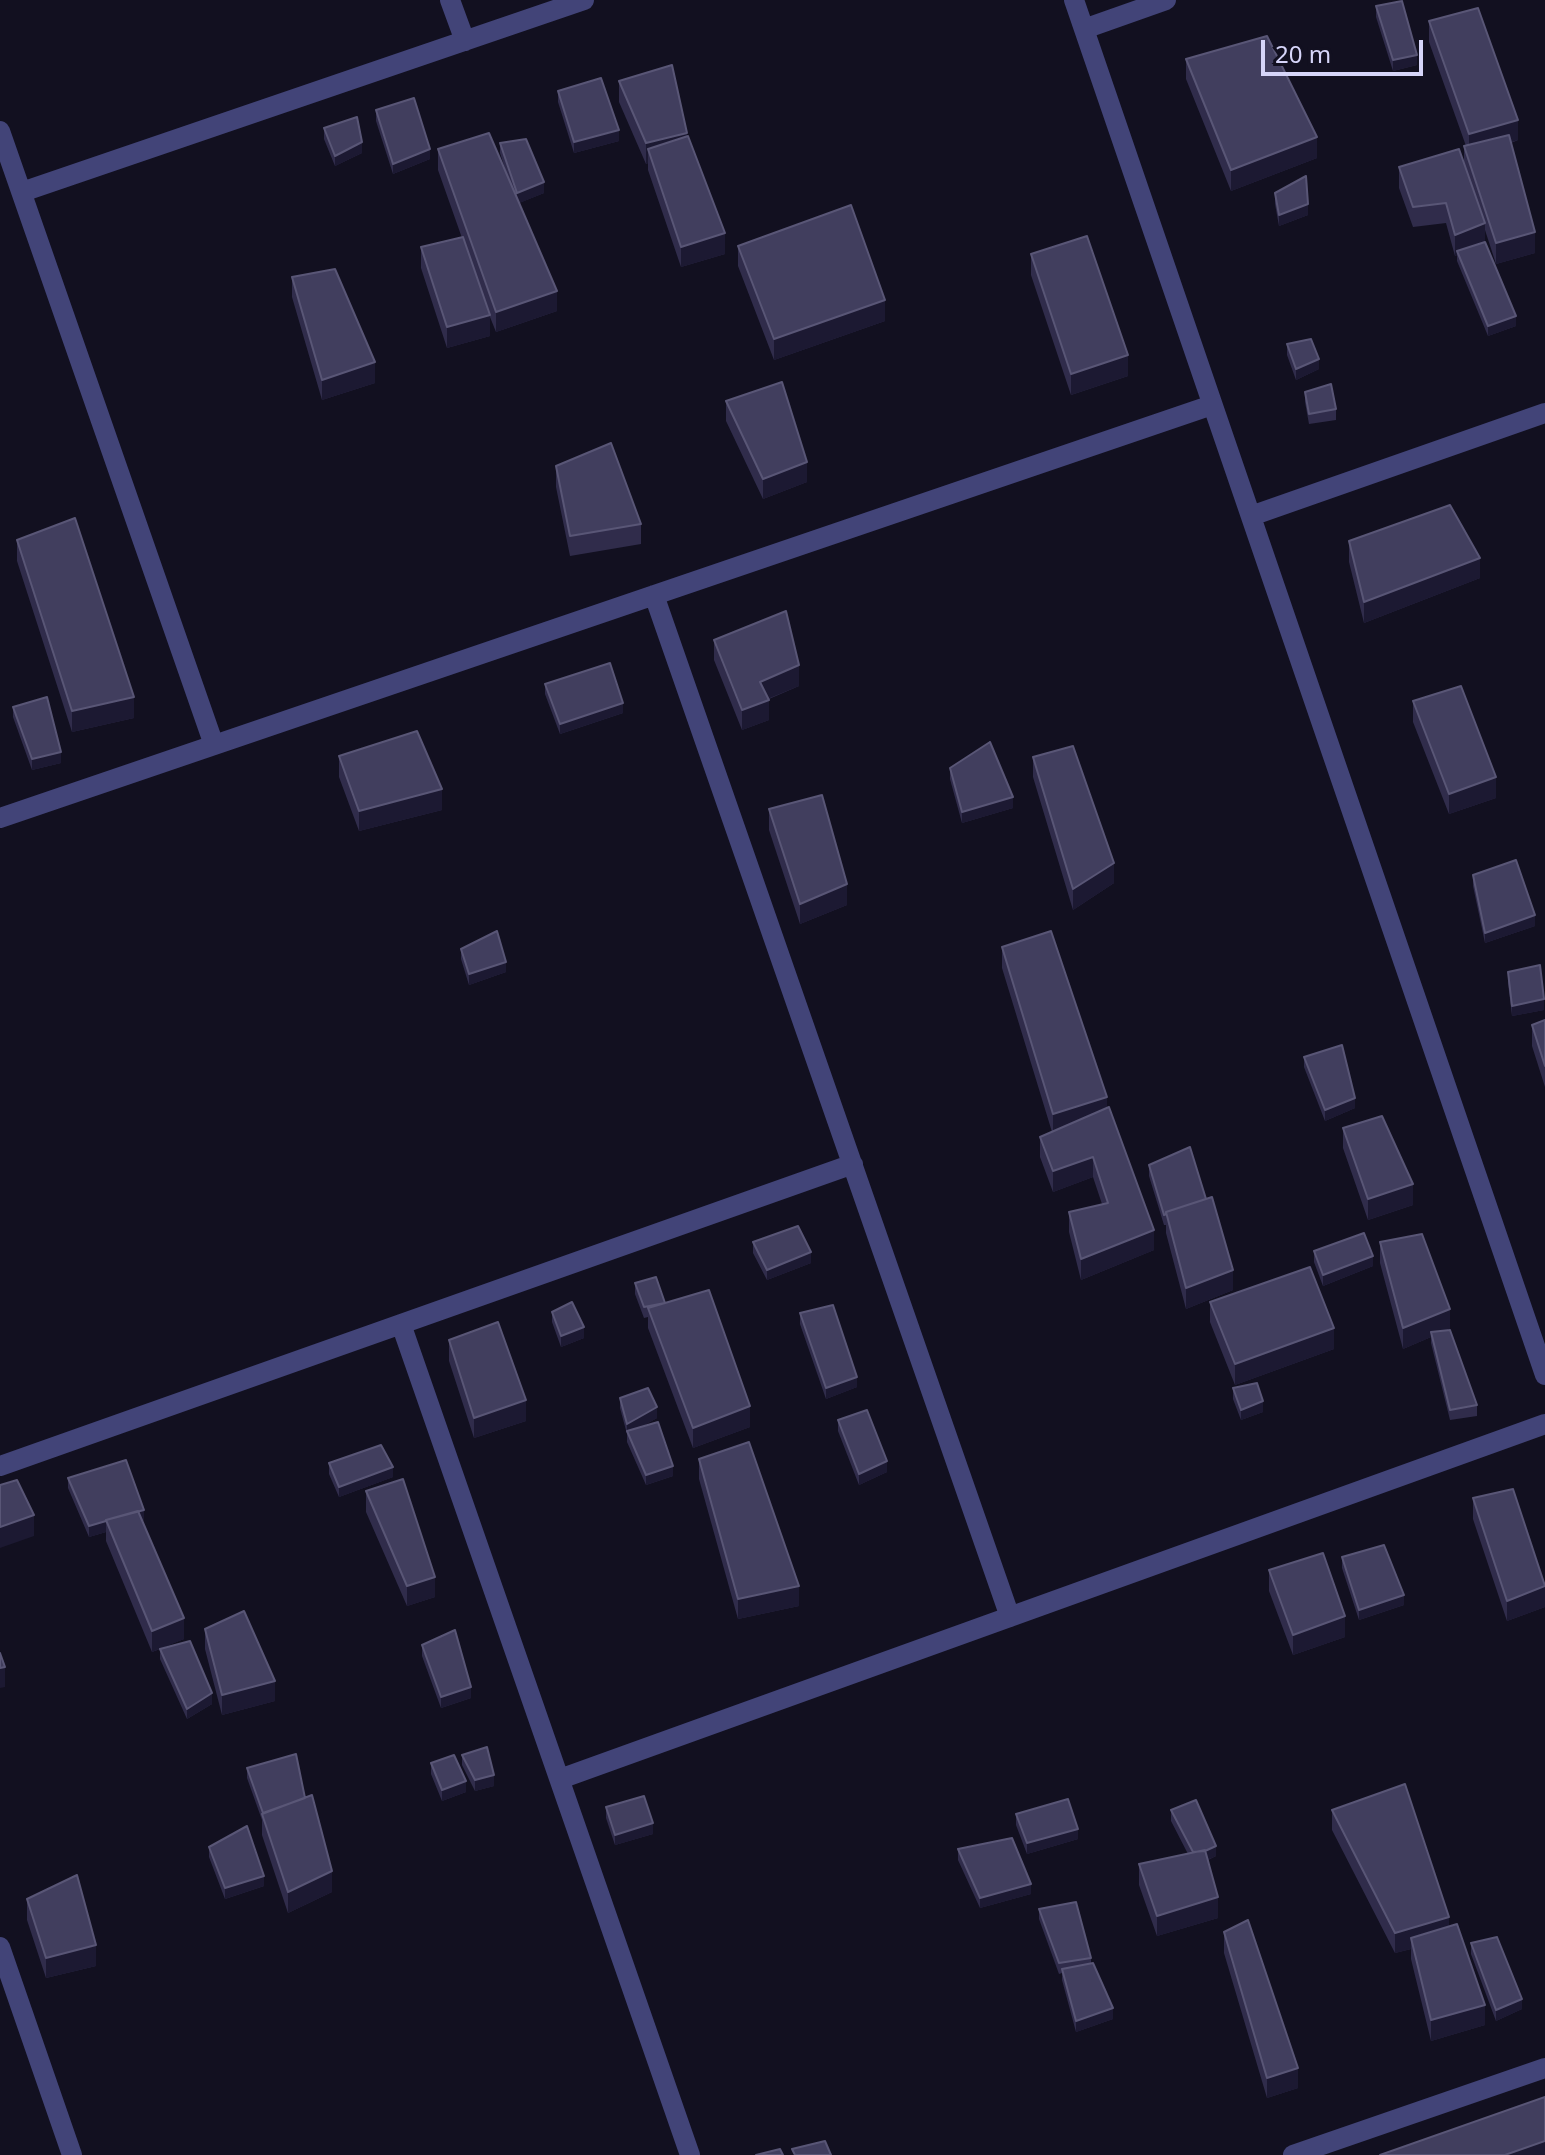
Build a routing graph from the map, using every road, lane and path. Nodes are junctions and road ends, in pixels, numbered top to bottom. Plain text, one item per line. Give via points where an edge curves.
1 (450, 0) edge
2 (584, 0) edge
3 (1074, 0) edge
4 (1166, 0) edge
5 (1084, 29) junction
6 (465, 41) junction
7 (0, 131) edge
8 (22, 192) junction
9 (1212, 405) junction
10 (1545, 413) edge
11 (1251, 516) junction
12 (654, 595) junction
13 (214, 745) junction
14 (0, 818) edge
15 (853, 1164) junction
16 (401, 1324) junction
17 (1545, 1375) edge
18 (1545, 1424) edge
19 (0, 1466) edge
20 (1010, 1617) junction
21 (560, 1779) junction
22 (1, 1956) edge
23 (1545, 2068) edge
24 (72, 2155) edge
25 (690, 2155) edge
26 (1293, 2155) edge

1 - 6 street
2 - 6 street
3 - 5 street
4 - 5 street
5 - 9 street
6 - 8 street
7 - 8 street
8 - 13 street
9 - 11 street
9 - 12 street
10 - 11 street
11 - 17 street
12 - 13 street
12 - 15 street
13 - 14 street
15 - 16 street
15 - 20 street
16 - 19 street
16 - 21 street
18 - 20 street
20 - 21 street
21 - 25 street
22 - 24 street
23 - 26 street

